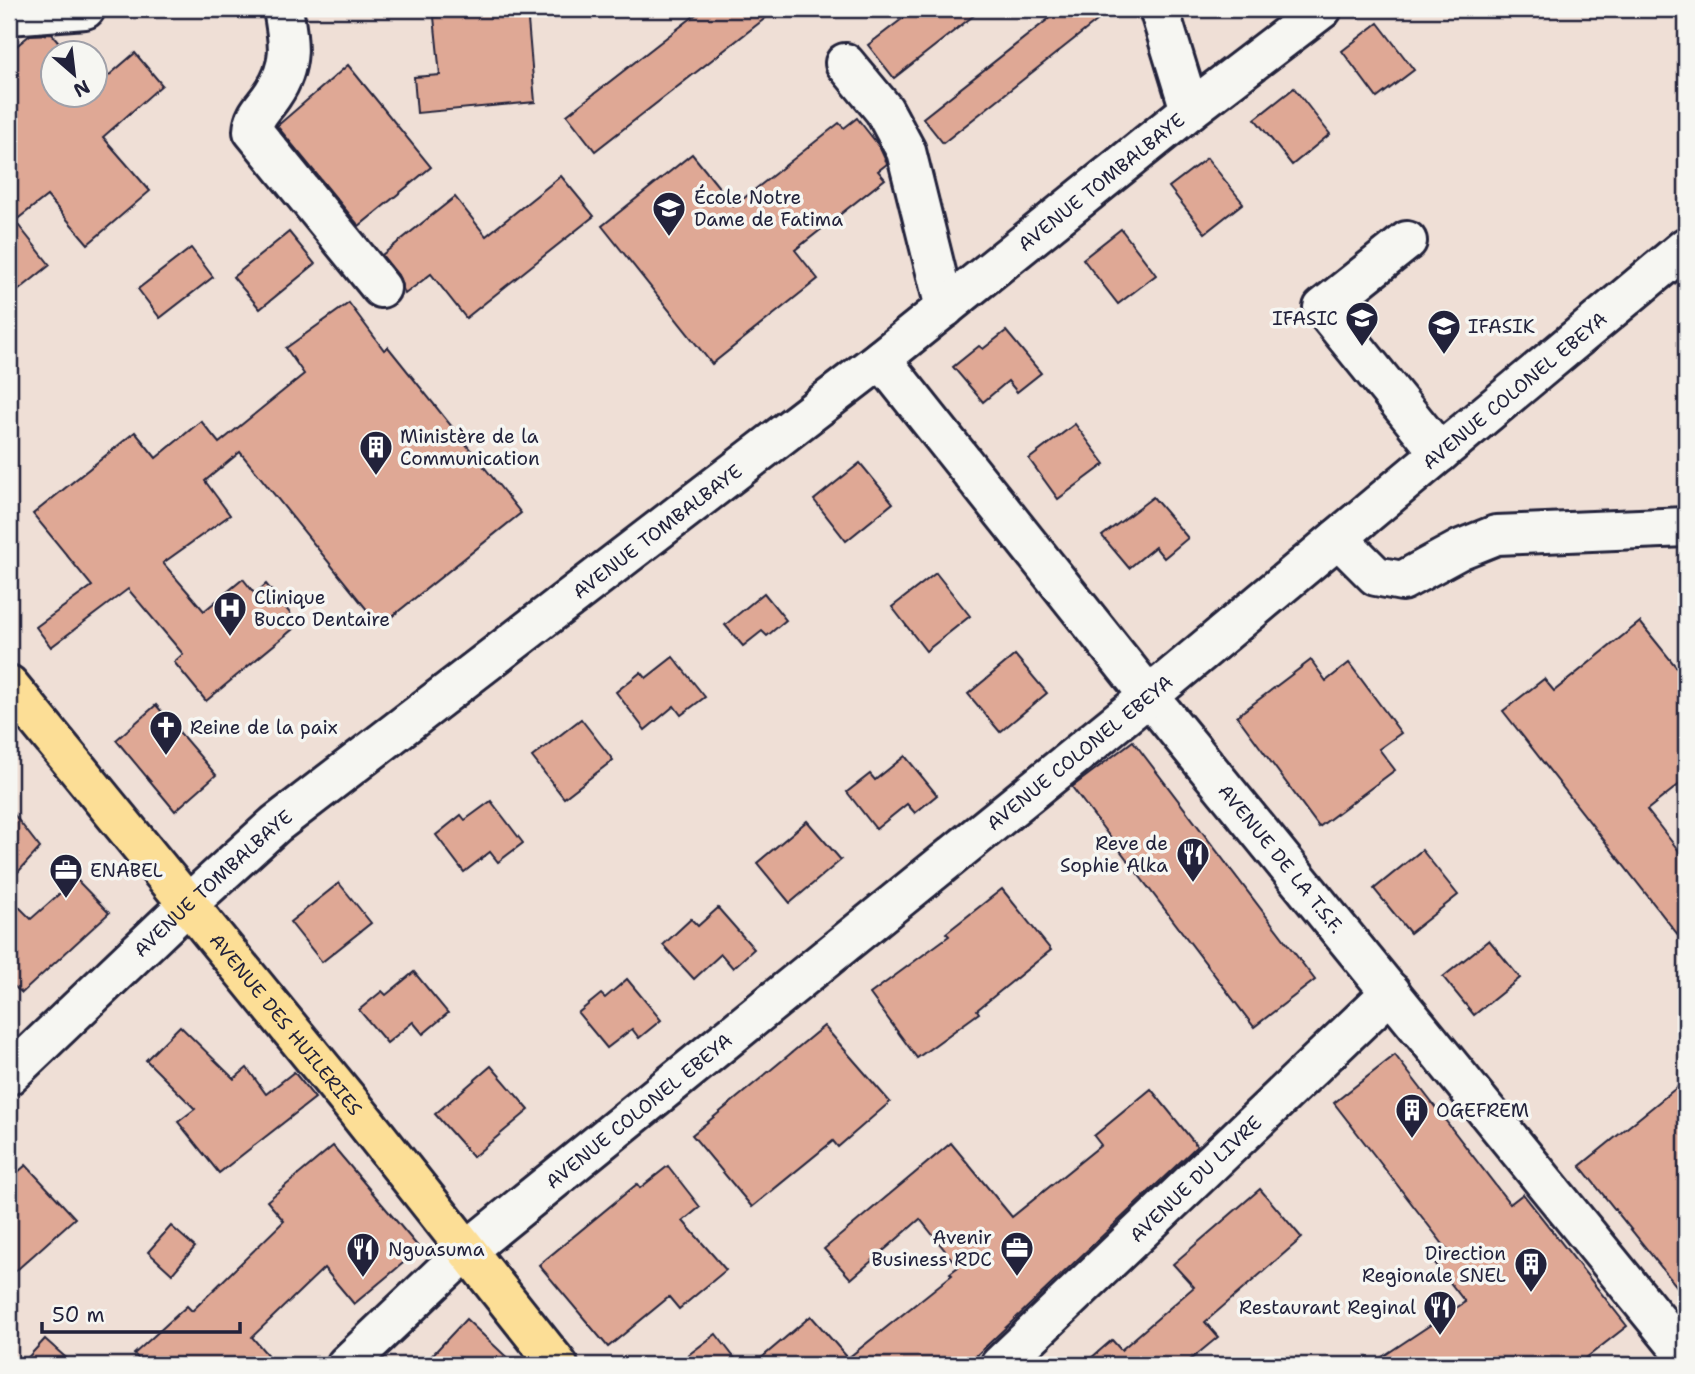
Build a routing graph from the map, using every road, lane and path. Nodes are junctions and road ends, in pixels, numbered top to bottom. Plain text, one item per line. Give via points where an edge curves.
1 (85, 9) edge
2 (283, 9) edge
3 (1159, 9) edge
4 (1322, 9) edge
5 (9, 15) edge
6 (845, 64) dead end
7 (1190, 110) junction
8 (1407, 241) dead end
9 (1686, 247) edge
10 (381, 288) dead end
11 (945, 308) junction
12 (881, 359) junction
13 (1440, 453) junction
14 (1686, 527) edge
15 (1338, 538) junction
16 (9, 685) edge
17 (1149, 696) junction
18 (188, 904) junction
19 (1391, 992) junction
20 (9, 1075) edge
21 (466, 1251) junction
22 (1686, 1356) edge
23 (346, 1365) edge
24 (558, 1365) edge
25 (1000, 1365) edge

1 - 5 street
2 - 10 street via 289,38 287,69 254,118 253,131
3 - 7 street
4 - 7 street, AVENUE TOMBALBAYE
6 - 11 street via 884,110 906,151
7 - 11 street, AVENUE TOMBALBAYE
8 - 13 street via 1323,308
9 - 13 street, AVENUE COLONEL EBEYA
11 - 12 street, AVENUE TOMBALBAYE
12 - 17 street, AVENUE DE LA T.S.F.
12 - 18 street, AVENUE TOMBALBAYE via 276,824
13 - 15 street, AVENUE COLONEL EBEYA
14 - 15 street via 1496,535 1402,581 1376,576
15 - 17 street, AVENUE COLONEL EBEYA
16 - 18 main road, AVENUE DES HUILERIES
17 - 19 street, AVENUE DE LA T.S.F.
17 - 21 street, AVENUE COLONEL EBEYA
18 - 20 street, AVENUE TOMBALBAYE
18 - 21 main road, AVENUE DES HUILERIES
19 - 22 street, AVENUE DE LA T.S.F.
19 - 25 street, AVENUE DU LIVRE
21 - 23 street
21 - 24 main road, AVENUE DES HUILERIES

